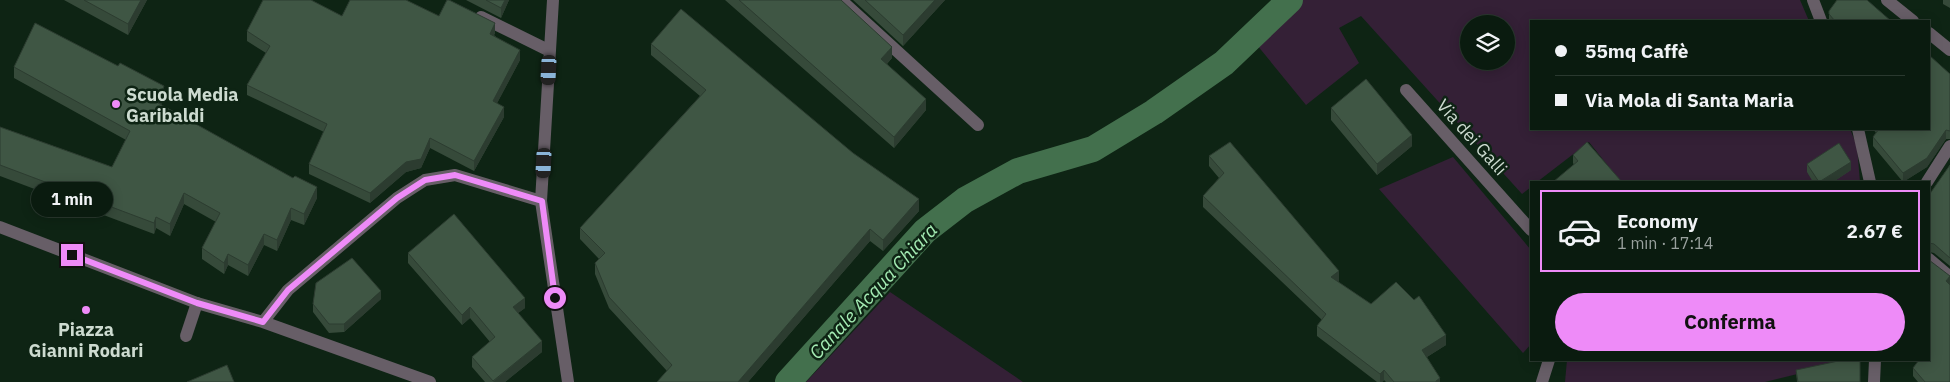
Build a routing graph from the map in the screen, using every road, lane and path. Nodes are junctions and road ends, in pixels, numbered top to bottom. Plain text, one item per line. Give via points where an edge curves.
1 (553, 0) edge
2 (841, 0) edge
3 (1887, 0) edge
4 (1816, 2) edge
5 (474, 13) edge
6 (1821, 20) edge
7 (1913, 20) edge
8 (1930, 34) edge
9 (1950, 50) edge
10 (550, 51) junction
11 (1406, 90) dead end
12 (978, 125) dead end
13 (1858, 130) edge
14 (1950, 146) edge
15 (1870, 181) edge
16 (1927, 181) edge
17 (542, 201) junction
18 (0, 227) edge
19 (1530, 229) edge
20 (1930, 260) edge
21 (1950, 277) edge
22 (197, 303) junction
23 (263, 322) junction
24 (186, 336) dead end
25 (1549, 361) edge
26 (1875, 361) edge
27 (430, 382) edge
28 (568, 382) edge
29 (1542, 382) edge
30 (1874, 382) edge

1 - 10 street
2 - 12 street
3 - 7 street
4 - 6 street
5 - 10 street
8 - 9 street
10 - 17 street
11 - 19 street, Via dei Galli
13 - 15 street
14 - 16 street
17 - 23 street via 455,175 425,180 397,198 288,290
17 - 28 street
18 - 22 street
20 - 21 street
22 - 23 street
22 - 24 street
23 - 27 street
25 - 29 street
26 - 30 street

